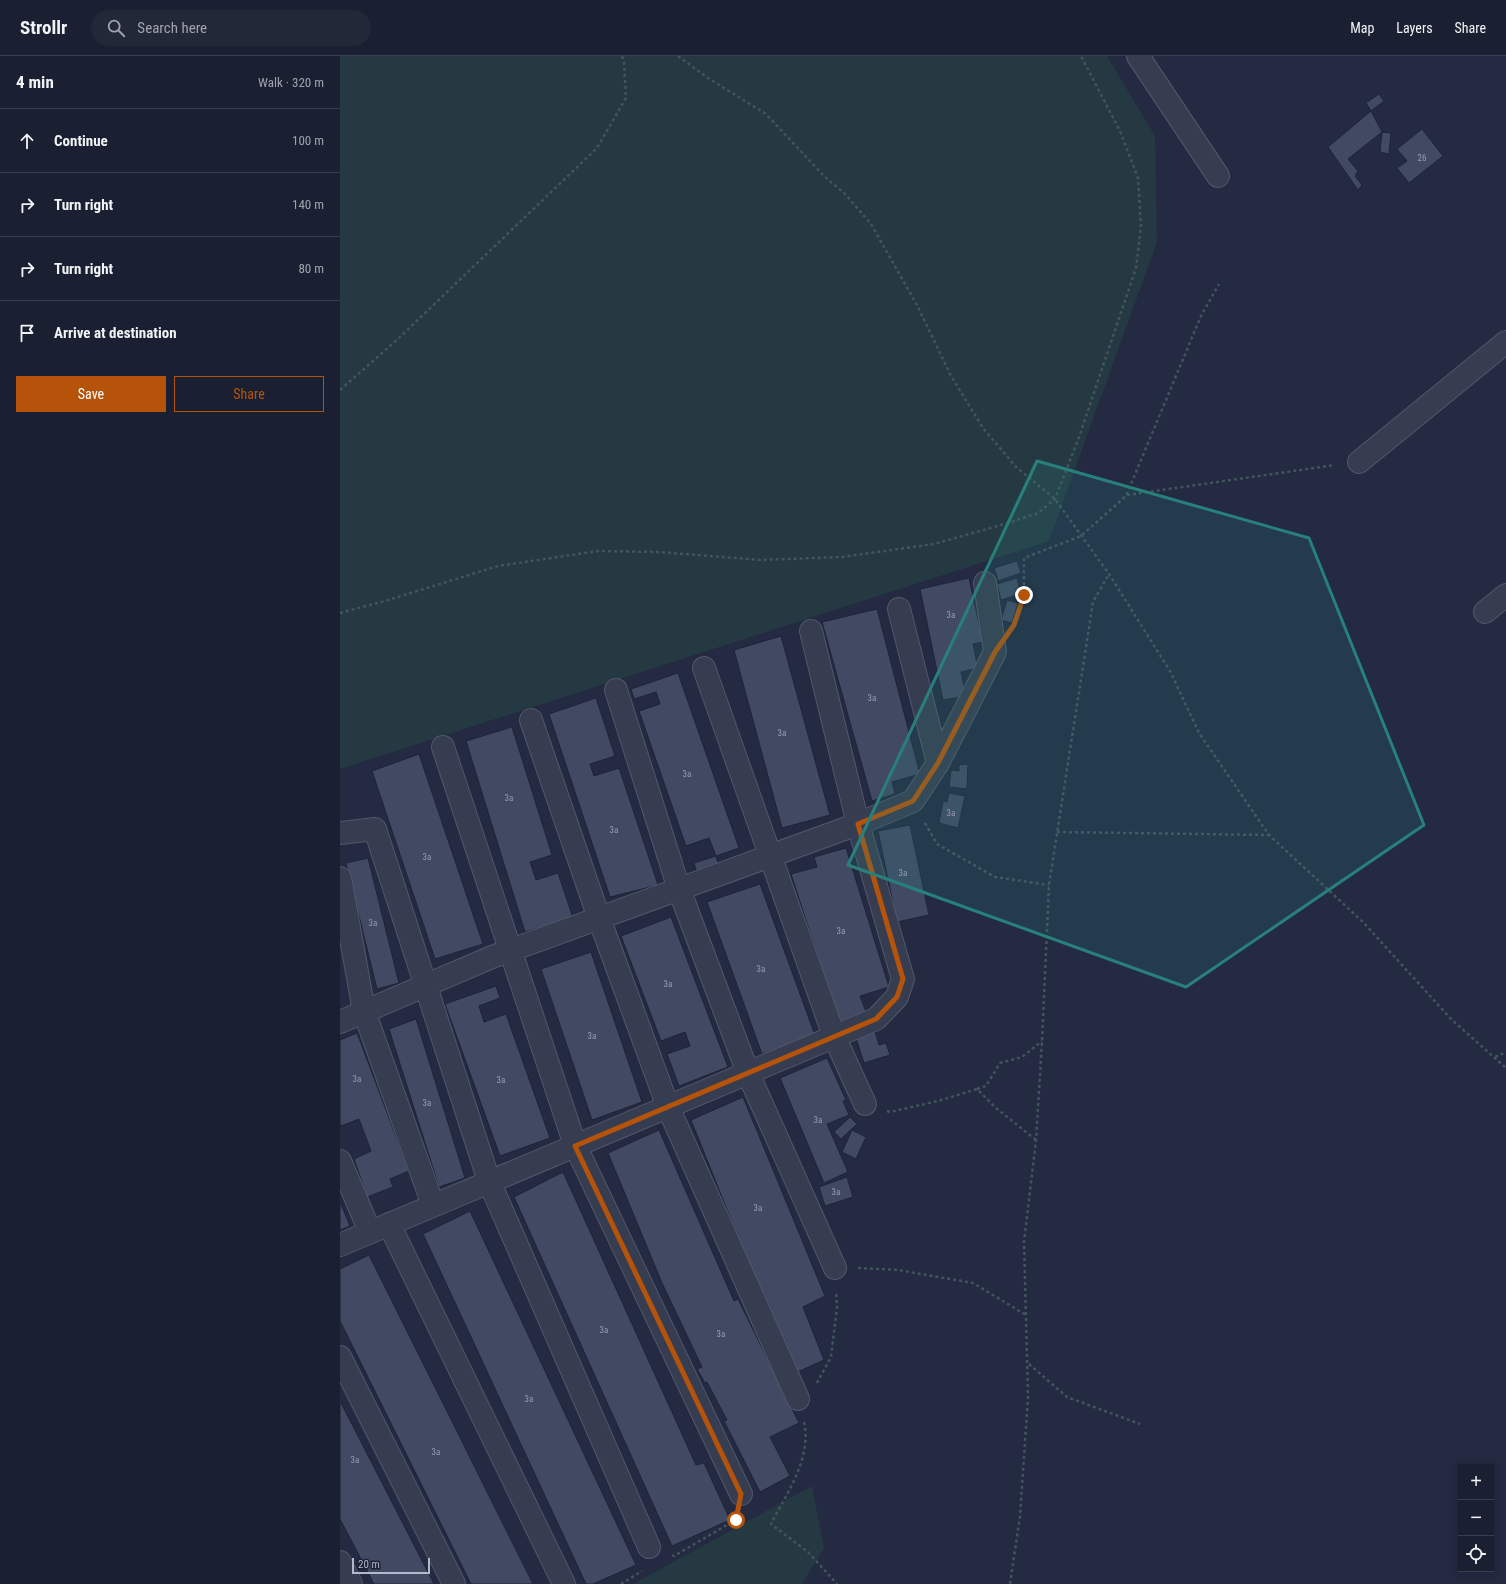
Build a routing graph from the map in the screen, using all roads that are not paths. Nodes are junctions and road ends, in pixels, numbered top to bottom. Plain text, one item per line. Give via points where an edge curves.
1 (1138, 56) edge
2 (1218, 176) dead end
3 (1506, 342) edge
4 (1359, 462) road end
5 (985, 583) dead end
6 (1506, 595) edge
7 (899, 609) dead end
8 (1485, 612) dead end
9 (811, 631) dead end
10 (704, 668) dead end
11 (616, 690) dead end
12 (531, 720) dead end
13 (443, 747) dead end
14 (938, 763) junction
15 (858, 824) junction
16 (340, 834) edge
17 (771, 856) junction
18 (340, 878) edge
19 (679, 889) junction
20 (599, 918) junction
21 (510, 950) junction
22 (426, 985) junction
23 (364, 1012) junction
24 (340, 1022) edge
25 (834, 1036) junction
26 (748, 1073) junction
27 (865, 1104) road end
28 (668, 1107) junction
29 (575, 1146) junction
30 (340, 1161) edge
31 (490, 1181) junction
32 (433, 1205) junction
33 (379, 1228) junction
34 (340, 1245) edge
35 (835, 1268) road end
36 (340, 1357) edge
37 (798, 1400) road end
38 (741, 1494) road end
39 (649, 1547) road end
40 (340, 1562) edge
41 (351, 1584) edge
42 (454, 1584) edge
43 (564, 1584) edge

1 - 2 lane
3 - 4 lane
5 - 14 lane via 995,652
6 - 8 lane
7 - 14 lane
9 - 15 lane
10 - 17 lane
11 - 19 lane
12 - 20 lane
13 - 21 lane
14 - 15 lane via 913,801
15 - 17 lane
15 - 25 lane via 903,979 897,997 876,1019
16 - 22 lane via 375,829
17 - 19 lane
17 - 25 lane
18 - 23 lane
19 - 20 lane
19 - 26 lane
20 - 21 lane
20 - 28 lane
21 - 22 lane
21 - 29 lane
22 - 23 lane
22 - 31 lane
23 - 24 lane
23 - 32 lane
25 - 26 lane
25 - 27 lane
26 - 28 lane
26 - 35 lane
28 - 29 lane
28 - 37 lane
29 - 31 lane
29 - 38 lane
30 - 33 lane
31 - 32 lane
31 - 39 lane
32 - 33 lane
33 - 34 lane
33 - 43 lane
36 - 42 lane
40 - 41 lane

